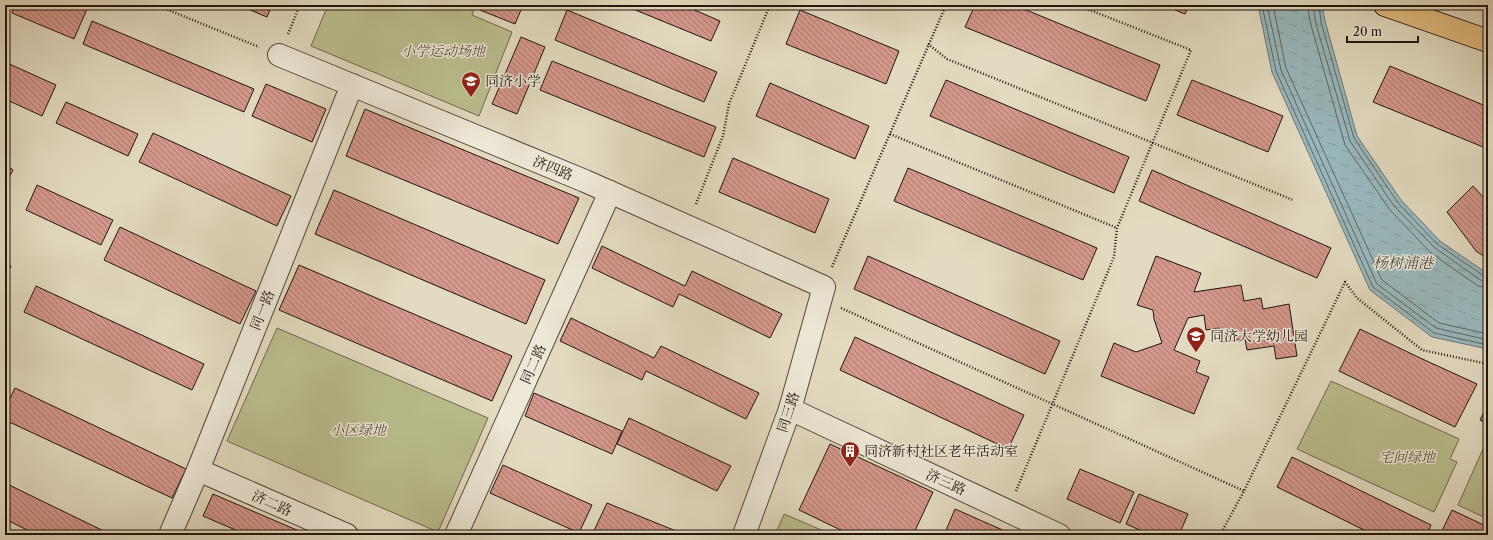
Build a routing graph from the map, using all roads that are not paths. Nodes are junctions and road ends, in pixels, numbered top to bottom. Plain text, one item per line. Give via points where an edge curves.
1 (1385, 5) edge
2 (1488, 41) edge
3 (280, 55) road end
4 (352, 85) junction
5 (610, 192) junction
6 (824, 287) joint
7 (790, 410) junction
8 (198, 470) junction
9 (170, 535) edge
10 (347, 535) edge
11 (456, 535) edge
12 (744, 535) edge
13 (1059, 535) edge

1 - 2 main road
3 - 4 street, 济四路
4 - 5 street, 济四路
4 - 8 street, 同一路
5 - 6 street, 济四路
5 - 11 street, 同二路
6 - 7 street, 同三路
7 - 12 street, 同三路
7 - 13 street, 济三路
8 - 9 street, 同一路
8 - 10 street, 济二路

